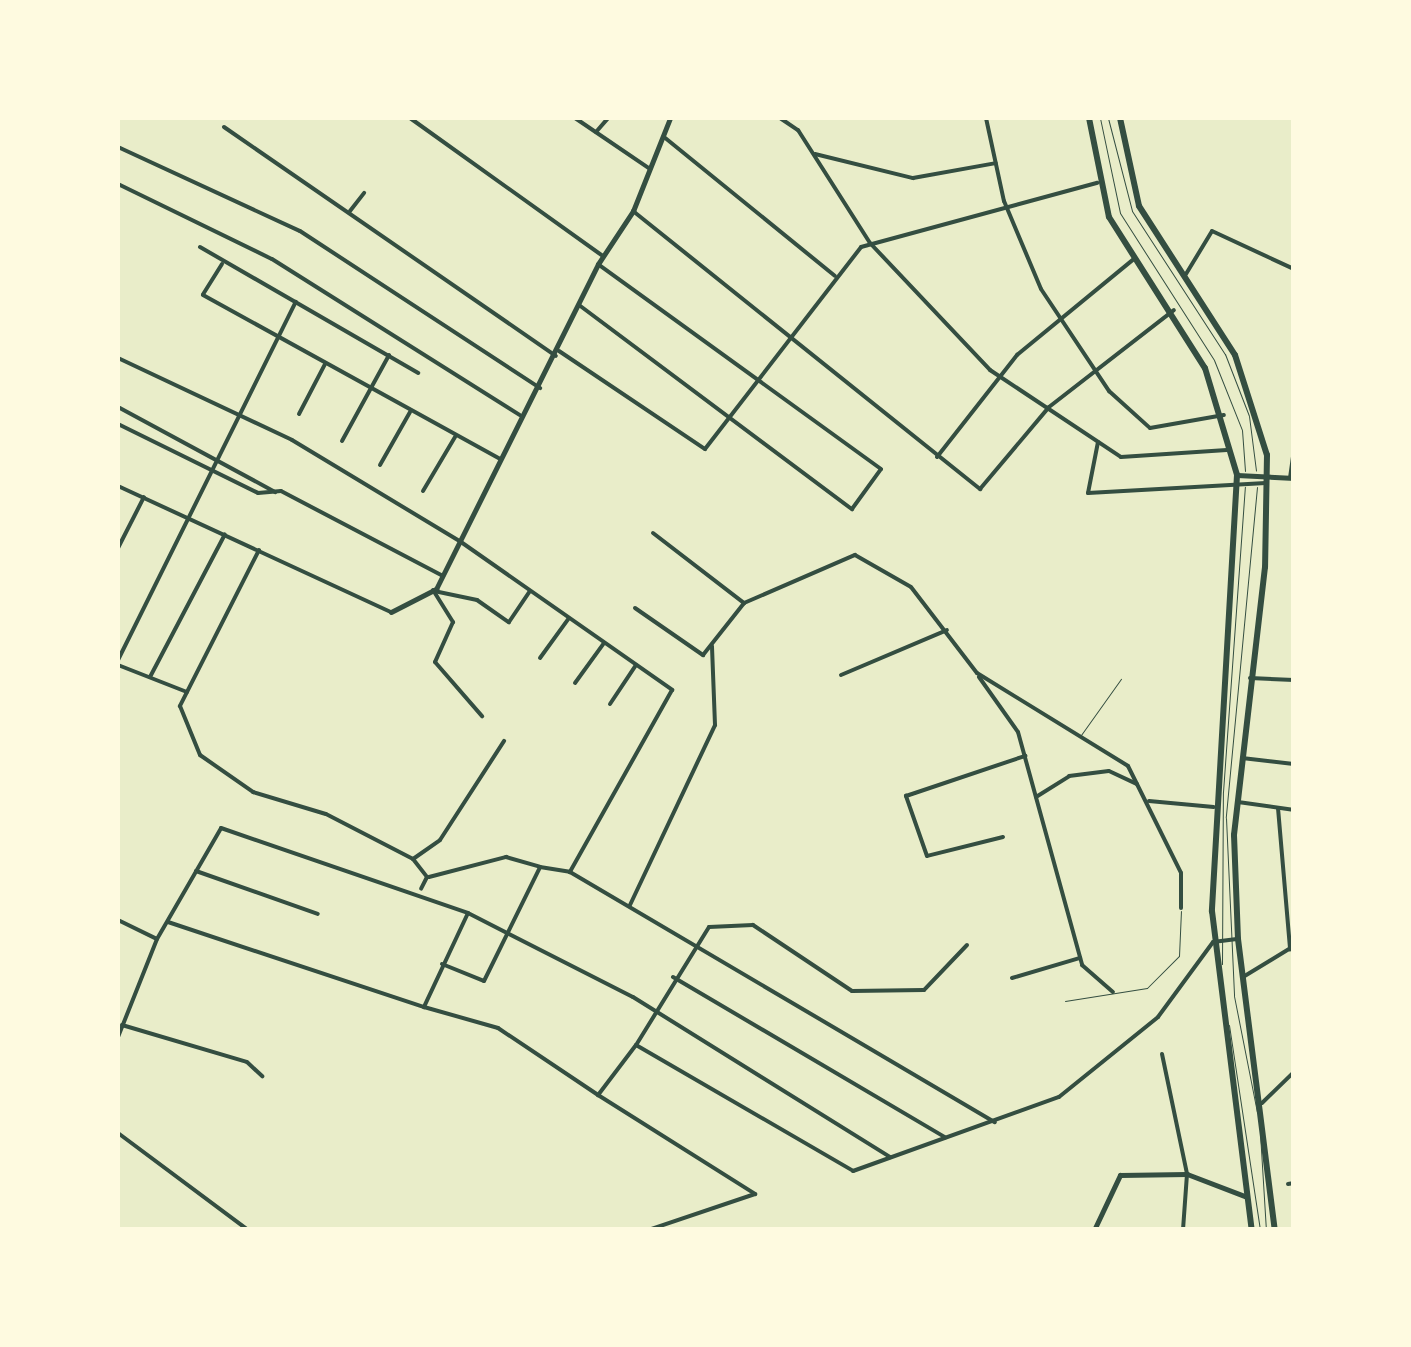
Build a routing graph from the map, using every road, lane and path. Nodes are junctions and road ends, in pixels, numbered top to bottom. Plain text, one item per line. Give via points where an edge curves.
1 (410, 118) edge
2 (574, 118) edge
3 (608, 118) edge
4 (670, 118) edge
5 (986, 118) edge
6 (1089, 118) edge
7 (1100, 118) edge
8 (1108, 118) edge
9 (1120, 118) edge
10 (784, 119) edge
11 (224, 127) dead end
12 (596, 132) junction
13 (662, 136) junction
14 (118, 147) edge
15 (813, 153) junction
16 (996, 163) junction
17 (650, 169) junction
18 (1097, 182) junction
19 (118, 184) edge
20 (364, 194) dead end
21 (1004, 201) junction
22 (350, 211) junction
23 (634, 211) junction
24 (870, 242) junction
25 (200, 248) dead end
26 (603, 256) junction
27 (1134, 259) junction
28 (222, 264) junction
29 (598, 264) junction
30 (1294, 269) edge
31 (1186, 274) junction
32 (835, 276) junction
33 (296, 302) junction
34 (578, 305) junction
35 (1174, 310) junction
36 (1060, 319) junction
37 (276, 336) junction
38 (786, 338) junction
39 (557, 354) junction
40 (389, 355) junction
41 (118, 358) edge
42 (325, 364) junction
43 (1092, 368) junction
44 (418, 373) dead end
45 (1001, 377) junction
46 (754, 379) junction
47 (540, 388) junction
48 (370, 389) junction
49 (118, 407) edge
50 (1049, 407) junction
51 (410, 412) junction
52 (298, 414) dead end
53 (525, 416) junction
54 (1224, 416) junction
55 (236, 418) junction
56 (728, 418) junction
57 (118, 424) edge
58 (455, 436) junction
59 (342, 441) dead end
60 (1098, 442) junction
61 (1294, 449) edge
62 (1232, 450) junction
63 (937, 456) junction
64 (218, 457) junction
65 (502, 460) junction
66 (380, 465) dead end
67 (212, 468) junction
68 (1292, 478) edge
69 (1241, 479) junction
70 (1256, 479) junction
71 (1266, 480) junction
72 (118, 486) edge
73 (423, 491) dead end
74 (275, 492) junction
75 (144, 497) junction
76 (188, 516) junction
77 (653, 533) dead end
78 (225, 534) junction
79 (462, 542) junction
80 (118, 548) edge
81 (259, 550) junction
82 (443, 576) junction
83 (433, 590) junction
84 (530, 590) junction
85 (744, 603) junction
86 (635, 608) dead end
87 (390, 612) joint
88 (569, 618) junction
89 (948, 630) junction
90 (604, 642) junction
91 (712, 646) junction
92 (540, 658) dead end
93 (118, 662) edge
94 (636, 665) junction
95 (976, 673) junction
96 (841, 675) dead end
97 (150, 677) junction
98 (1121, 678) dead end
99 (1250, 678) junction
100 (1294, 680) edge
101 (575, 682) dead end
102 (187, 692) junction
103 (610, 704) dead end
104 (482, 716) dead end
105 (1080, 738) junction
106 (504, 742) dead end
107 (1025, 756) junction
108 (1242, 758) junction
109 (1294, 764) edge
110 (1140, 786) junction
111 (1036, 798) junction
112 (1149, 800) junction
113 (1238, 802) junction
114 (1214, 807) junction
115 (1278, 808) junction
116 (1294, 810) edge
117 (1003, 838) dead end
118 (413, 859) junction
119 (540, 867) junction
120 (196, 872) junction
121 (570, 872) junction
122 (427, 877) junction
123 (421, 890) junction
124 (630, 906) junction
125 (1181, 908) joint
126 (468, 912) junction
127 (318, 914) dead end
128 (118, 920) edge
129 (168, 922) junction
130 (510, 933) junction
131 (158, 939) junction
132 (1230, 939) junction
133 (692, 942) junction
134 (1212, 942) junction
135 (968, 945) dead end
136 (1291, 948) edge
137 (1080, 958) junction
138 (442, 964) junction
139 (673, 976) junction
140 (1243, 977) junction
141 (1012, 978) dead end
142 (1113, 992) junction
143 (1064, 1001) dead end
144 (424, 1007) junction
145 (654, 1010) junction
146 (122, 1025) junction
147 (118, 1037) edge
148 (636, 1045) junction
149 (1162, 1054) dead end
150 (1294, 1072) edge
151 (262, 1076) dead end
152 (598, 1095) junction
153 (1262, 1102) junction
154 (995, 1122) junction
155 (118, 1133) edge
156 (946, 1138) junction
157 (891, 1158) junction
158 (1187, 1174) junction
159 (1251, 1199) junction
160 (248, 1230) edge
161 (648, 1230) edge
162 (1094, 1230) edge
163 (1183, 1230) edge
164 (1252, 1230) edge
165 (1260, 1230) edge
166 (1266, 1230) edge
167 (1275, 1230) edge

1 - 26 street
2 - 12 street
3 - 12 street
4 - 13 street
5 - 16 street
6 - 18 main road
7 - 69 lane via 1120,213 1214,360 1242,430
8 - 70 lane via 1132,211 1225,354 1249,416
9 - 31 main road via 1130,185
10 - 15 street
11 - 22 street
12 - 17 street
13 - 17 street
13 - 32 street
14 - 47 street via 300,230
15 - 16 street via 913,178
15 - 24 street
16 - 21 street
17 - 23 street
18 - 21 street
18 - 27 main road
19 - 53 street via 272,259
20 - 22 street
21 - 24 street
21 - 36 street
22 - 39 street
23 - 26 street
23 - 38 street
24 - 32 street
24 - 45 street
25 - 28 street
26 - 29 street
27 - 35 main road
27 - 36 street
28 - 33 street
28 - 37 street via 203,296
29 - 34 street
29 - 46 street
30 - 31 street via 1212,231
31 - 71 main road via 1244,377
32 - 38 street
33 - 37 street
33 - 40 street
34 - 39 street
34 - 56 street
35 - 43 street
35 - 54 main road
36 - 43 street
36 - 45 street
37 - 42 street
37 - 55 street
38 - 46 street
38 - 63 street
39 - 47 street
39 - 56 street via 704,449
40 - 44 street
40 - 48 street
41 - 55 street
42 - 48 street
42 - 52 street
43 - 50 street
43 - 54 street via 1150,428
45 - 50 street
45 - 63 street
46 - 56 street
46 - 56 street via 881,469 852,509
47 - 53 street
48 - 51 street
48 - 59 street
49 - 64 street
50 - 60 street
50 - 63 street via 980,489
51 - 58 street
51 - 66 street
53 - 65 street
54 - 62 main road
55 - 64 street
55 - 79 street via 292,440
57 - 67 street
58 - 65 street
58 - 73 street
60 - 62 street via 1134,460
60 - 69 street via 1088,493
61 - 68 street
62 - 69 main road
64 - 67 street
64 - 74 street
65 - 79 street
67 - 74 street via 258,493
67 - 76 street
68 - 71 street
69 - 70 street
69 - 114 main road
69 - 132 lane via 1223,792
70 - 71 street
70 - 132 lane via 1226,818
71 - 99 main road
72 - 75 street
74 - 82 street
75 - 76 street
75 - 80 street
76 - 78 street
76 - 93 street
77 - 85 street
78 - 81 street
78 - 97 street
79 - 82 street
79 - 84 street
81 - 87 street
81 - 102 street
82 - 83 street
83 - 84 street via 477,600 509,622
83 - 87 street
83 - 104 street via 452,622 435,662
84 - 88 street
85 - 89 street via 855,556 910,588
85 - 91 street
86 - 91 street via 693,653
88 - 90 street
88 - 92 street
89 - 95 street
89 - 96 street
90 - 94 street
90 - 101 street
91 - 124 street via 715,724
93 - 97 street
94 - 103 street
94 - 121 street via 672,690
95 - 105 street
95 - 107 street
97 - 102 street
98 - 105 lane
99 - 100 street
99 - 108 main road
102 - 118 street via 180,706 200,755 225,777
105 - 110 street via 1128,766
106 - 118 street via 440,840
107 - 111 street
107 - 117 street via 906,796 926,856
108 - 109 street
108 - 113 main road
110 - 111 street via 1109,771 1069,776
110 - 112 street
111 - 137 street
112 - 114 street
112 - 125 street via 1180,873
113 - 115 street
113 - 132 main road
114 - 134 main road
115 - 116 street
115 - 136 street
118 - 122 street
119 - 121 street
119 - 122 street via 506,857
119 - 130 street
120 - 123 street via 221,828 383,890
120 - 127 street
120 - 129 street
121 - 124 street
122 - 123 street
123 - 126 street
124 - 133 street
125 - 142 lane via 1179,956 1147,988
126 - 130 street
126 - 138 street
128 - 131 street
129 - 131 street
129 - 144 street
130 - 138 street via 484,981
130 - 145 street
131 - 146 street
132 - 134 street
132 - 140 main road
132 - 165 lane
132 - 166 lane
133 - 135 street via 738,920 852,990 882,992 924,990
133 - 139 street
133 - 154 street
134 - 154 street via 1158,1017 1110,1061 1059,1097
134 - 159 main road
136 - 140 street
137 - 141 street
137 - 142 street
138 - 144 street
139 - 145 street
139 - 156 street
140 - 153 main road
142 - 143 lane
144 - 152 street via 498,1028
145 - 148 street
145 - 157 street
146 - 147 street
146 - 151 street via 247,1062
148 - 152 street
148 - 157 street via 853,1171
149 - 158 street
150 - 153 street
152 - 161 street via 755,1194
153 - 167 main road
154 - 156 street
155 - 160 street
156 - 157 street
158 - 159 street
158 - 162 street via 1120,1175
158 - 163 street
159 - 164 main road

